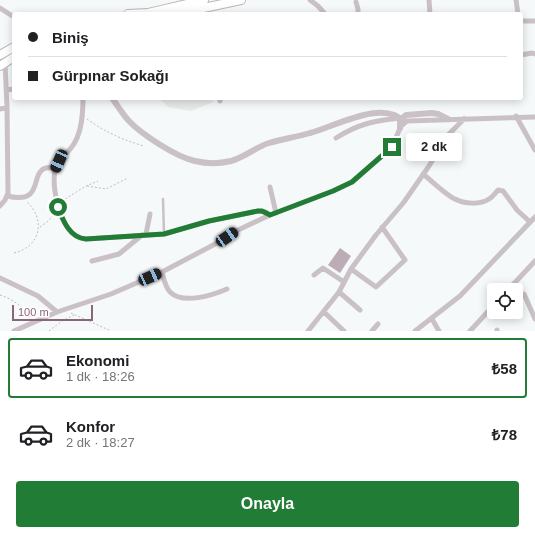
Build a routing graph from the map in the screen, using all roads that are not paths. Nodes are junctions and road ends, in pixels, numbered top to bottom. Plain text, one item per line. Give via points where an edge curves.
1 (204, 0) edge
2 (242, 0) edge
3 (310, 0) edge
4 (429, 0) edge
5 (516, 0) edge
6 (356, 2) dead end
7 (0, 8) edge
8 (152, 12) edge
9 (191, 12) edge
10 (323, 12) edge
11 (358, 12) edge
12 (430, 12) edge
13 (518, 12) edge
14 (12, 16) edge
15 (523, 21) edge
16 (535, 21) edge
17 (12, 48) edge
18 (535, 54) edge
19 (0, 55) edge
20 (523, 55) edge
21 (12, 59) edge
22 (2, 64) edge
23 (12, 89) edge
24 (6, 90) junction
25 (83, 100) edge
26 (113, 100) edge
27 (7, 107) junction
28 (0, 109) edge
29 (516, 116) junction
30 (535, 117) edge
31 (464, 118) junction
32 (448, 119) joint
33 (403, 120) junction
34 (400, 128) joint
35 (336, 138) dead end
36 (535, 150) edge
37 (55, 168) junction
38 (423, 174) junction
39 (270, 187) dead end
40 (7, 196) junction
41 (163, 200) dead end
42 (0, 206) edge
43 (276, 213) junction
44 (150, 214) dead end
45 (270, 215) junction
46 (535, 217) edge
47 (530, 222) junction
48 (382, 227) junction
49 (144, 234) junction
50 (164, 234) junction
51 (92, 261) dead end
52 (535, 261) edge
53 (351, 268) junction
54 (162, 272) junction
55 (314, 275) dead end
56 (0, 278) edge
57 (344, 282) junction
58 (515, 283) edge
59 (228, 289) dead end
60 (339, 292) junction
61 (524, 294) dead end
62 (360, 310) dead end
63 (57, 312) junction
64 (324, 312) junction
65 (487, 313) edge
66 (432, 319) junction
67 (535, 319) edge
68 (378, 324) dead end
69 (14, 331) edge
70 (308, 331) edge
71 (344, 331) edge
72 (372, 331) edge
73 (415, 331) edge
74 (439, 331) edge
75 (470, 331) edge

1 - 8 main road
2 - 9 main road
3 - 10 street
4 - 12 street
5 - 13 street
6 - 11 street
7 - 14 street
15 - 16 street
17 - 19 main road
18 - 20 street
21 - 22 main road
22 - 24 street
23 - 24 street
24 - 27 street
25 - 37 street via 83,117 77,137
26 - 33 street via 128,120 152,139 193,161 212,164 248,155 267,143 310,134 378,112 390,113
27 - 28 street
27 - 40 street
29 - 30 street
29 - 31 street
29 - 36 street
31 - 32 street
31 - 38 street via 448,135
32 - 33 street via 432,113 406,115
33 - 34 street via 399,123
33 - 35 street via 384,119 366,123 349,129
34 - 43 street via 392,147 352,182
37 - 40 street via 47,168 40,172 33,192 28,196
37 - 49 street via 54,188 58,205 62,217 77,237 81,239
38 - 47 street via 455,199 465,202 486,201 498,190 504,191 517,210
38 - 48 street via 404,202
39 - 43 street
40 - 42 street
41 - 50 lane
43 - 45 street
44 - 49 street
45 - 50 street via 258,211
45 - 54 street
46 - 47 street
47 - 66 street via 460,296
48 - 53 street
48 - 53 street via 405,260 376,287
49 - 50 street
49 - 51 street via 119,254
52 - 58 street
53 - 57 street
54 - 59 street via 169,291 176,296 203,297
54 - 63 street via 111,294
55 - 57 street via 324,268
56 - 63 street via 38,296
57 - 60 street
60 - 62 street
60 - 64 street
61 - 67 street
63 - 69 street
64 - 70 street
64 - 71 street
65 - 75 street
66 - 73 street
66 - 74 street
68 - 72 street

